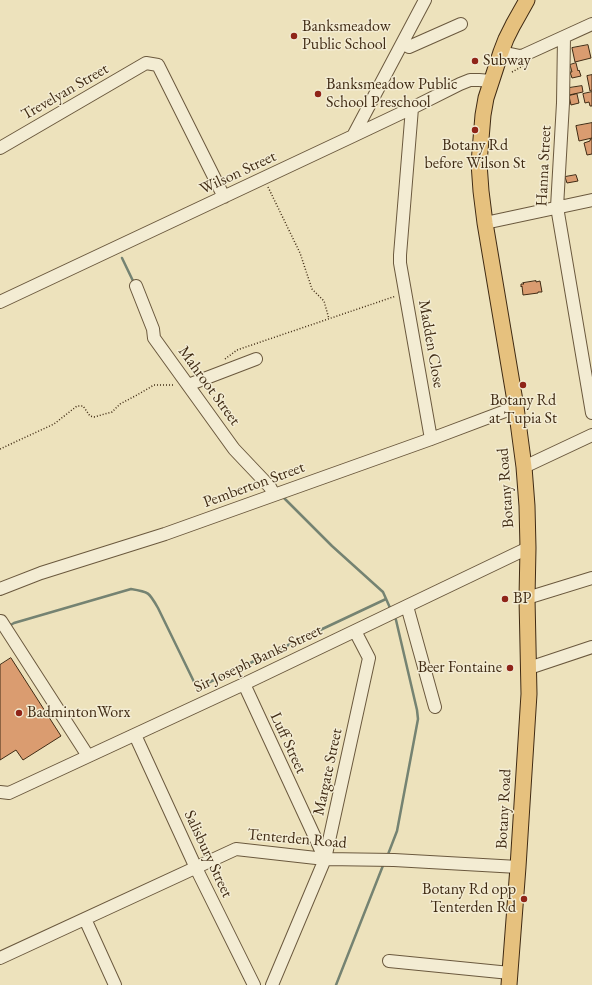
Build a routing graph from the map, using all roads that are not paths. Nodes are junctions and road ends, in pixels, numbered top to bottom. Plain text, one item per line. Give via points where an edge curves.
1 (425, 0) edge
2 (527, 0) edge
3 (461, 24) dead end
4 (592, 24) edge
5 (564, 37) junction
6 (403, 43) junction
7 (501, 52) junction
8 (491, 81) junction
9 (412, 108) junction
10 (354, 136) junction
11 (0, 148) edge
12 (224, 197) junction
13 (592, 200) edge
14 (556, 207) junction
15 (485, 223) junction
16 (136, 286) dead end
17 (0, 302) edge
18 (256, 359) dead end
19 (188, 385) junction
20 (516, 407) junction
21 (592, 413) edge
22 (592, 435) edge
23 (431, 439) junction
24 (524, 467) junction
25 (274, 495) junction
26 (528, 548) junction
27 (592, 578) edge
28 (0, 589) edge
29 (528, 598) junction
30 (407, 606) junction
31 (0, 621) edge
32 (355, 631) junction
33 (592, 647) edge
34 (529, 668) junction
35 (244, 684) junction
36 (435, 707) dead end
37 (135, 735) junction
38 (88, 756) junction
39 (0, 792) edge
40 (325, 860) junction
41 (518, 867) junction
42 (196, 868) junction
43 (85, 919) junction
44 (0, 958) edge
45 (389, 960) dead end
46 (510, 979) edge
47 (115, 985) edge
48 (254, 985) edge
49 (272, 985) edge

1 - 6 street
2 - 7 main road, Botany Road
3 - 6 street via 409,47
4 - 5 street
5 - 7 street via 520,56
5 - 14 street, Hanna Street via 563,103
6 - 10 street
7 - 8 main road, Botany Road
8 - 9 street, Wilson Street via 470,80
8 - 15 main road, Botany Road via 483,115 479,163
9 - 10 street, Wilson Street
9 - 23 street, Madden Close via 400,255
10 - 12 street, Wilson Street
11 - 12 street, Trevelyan Street via 146,63 158,65
12 - 17 street, Wilson Street
13 - 14 street
14 - 15 street
14 - 21 street, Hanna Street
15 - 20 main road, Botany Road
16 - 19 street, Mahroot Street via 154,338
18 - 19 street
19 - 25 street, Mahroot Street via 234,449 270,487
20 - 23 street, Pemberton Street
20 - 24 main road, Botany Road
22 - 24 street
23 - 25 street, Pemberton Street
24 - 26 main road, Botany Road
25 - 28 street, Pemberton Street
26 - 29 main road, Botany Road
26 - 30 street, Sir Joseph Banks Street
27 - 29 street
29 - 34 main road, Botany Road
30 - 32 street, Sir Joseph Banks Street
30 - 36 street
31 - 38 street
32 - 35 street, Sir Joseph Banks Street
32 - 40 street, Margate Street via 369,658
33 - 34 street
34 - 41 main road, Botany Road
35 - 37 street, Sir Joseph Banks Street
35 - 40 street, Luff Street
37 - 38 street, Sir Joseph Banks Street
37 - 42 street, Salisbury Street
38 - 39 street, Sir Joseph Banks Street via 9,793
40 - 41 street, Tenterden Road via 394,860
40 - 42 street, Tenterden Road via 236,849
40 - 49 street, Margate Street
41 - 46 main road, Botany Road
42 - 43 street, Tenterden Road
42 - 48 street, Salisbury Street
43 - 44 street, Tenterden Road
43 - 47 street
45 - 46 street

